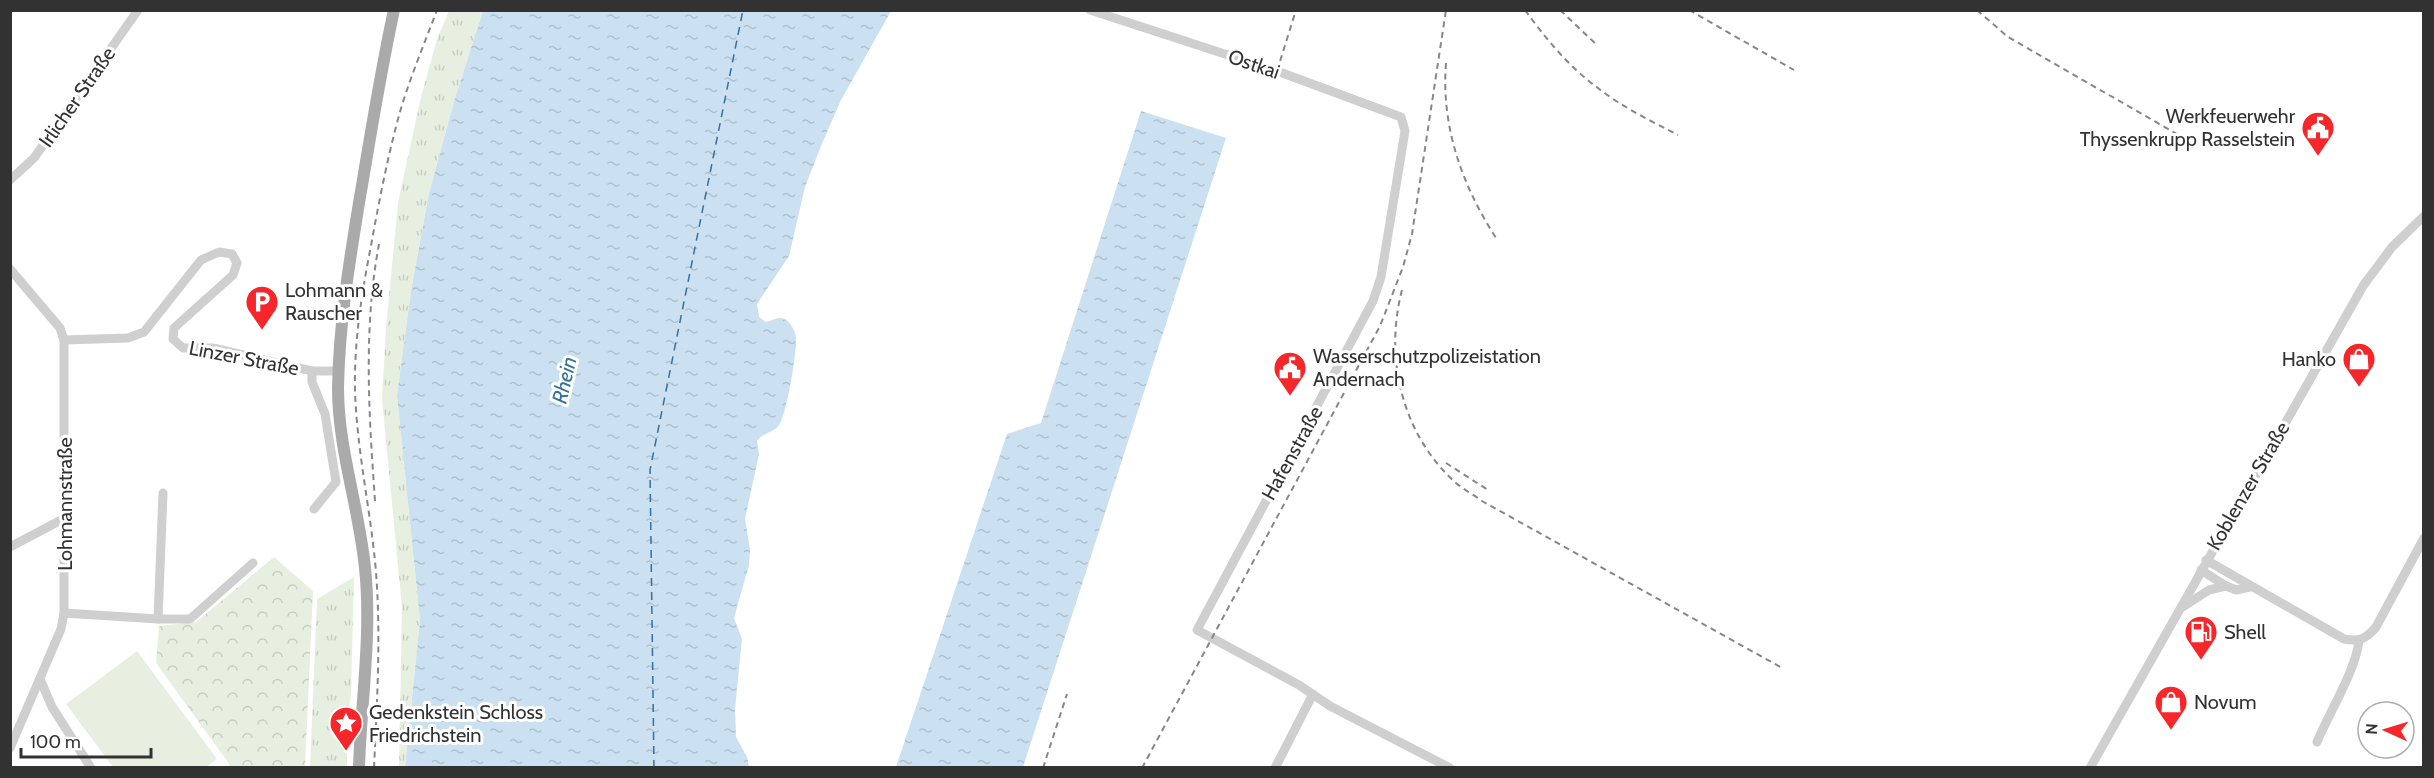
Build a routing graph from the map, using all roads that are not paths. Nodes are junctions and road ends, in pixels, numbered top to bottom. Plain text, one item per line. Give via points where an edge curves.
1 (138, 10) edge
2 (388, 10) edge
3 (394, 10) edge
4 (1090, 10) edge
5 (391, 26) junction
6 (1405, 131) joint
7 (10, 180) edge
8 (2424, 216) edge
9 (10, 269) edge
10 (64, 340) junction
11 (312, 371) junction
12 (339, 371) junction
13 (163, 493) dead end
14 (314, 508) dead end
15 (63, 519) junction
16 (2424, 538) edge
17 (10, 548) edge
18 (2206, 560) junction
19 (253, 563) dead end
20 (2201, 570) junction
21 (2226, 586) junction
22 (2250, 587) junction
23 (2179, 610) junction
24 (64, 613) junction
25 (158, 620) junction
26 (2359, 641) junction
27 (40, 679) junction
28 (1313, 694) junction
29 (2317, 742) dead end
30 (11, 746) edge
31 (91, 768) edge
32 (359, 768) edge
33 (1275, 768) edge
34 (1449, 768) edge
35 (2090, 768) edge

1 - 7 street, Irlicher Straße via 34,158
2 - 5 main road
3 - 5 main road
4 - 6 street, Ostkai via 1392,112 1401,117
5 - 12 main road via 351,256
6 - 28 street, Hafenstraße via 1381,278 1373,302 1197,630
8 - 18 street, Koblenzer Straße via 2392,247 2363,286
9 - 10 street via 60,328
10 - 11 street, Linzer Straße via 128,338 144,332 201,261 219,252 232,254 237,263 233,274 174,328 173,339 183,348 213,348
10 - 15 street, Lohmannstraße
11 - 12 street, Linzer Straße
11 - 14 street, Linzer Straße via 312,382 325,414 336,482
12 - 32 main road via 341,430 367,587
13 - 25 street
15 - 17 street
15 - 24 street, Lohmannstraße
16 - 26 street via 2376,627
18 - 20 street, Koblenzer Straße
18 - 22 street
19 - 25 street via 190,619
20 - 21 street
20 - 23 street, Koblenzer Straße
21 - 22 street via 2236,590
21 - 23 street via 2209,590
22 - 26 street via 2344,639
23 - 35 street, Koblenzer Straße
24 - 25 street
24 - 27 street, Lohmannstraße
26 - 29 street via 2357,658
27 - 30 street, Lohmannstraße
27 - 31 street via 52,707
28 - 33 street
28 - 34 street

